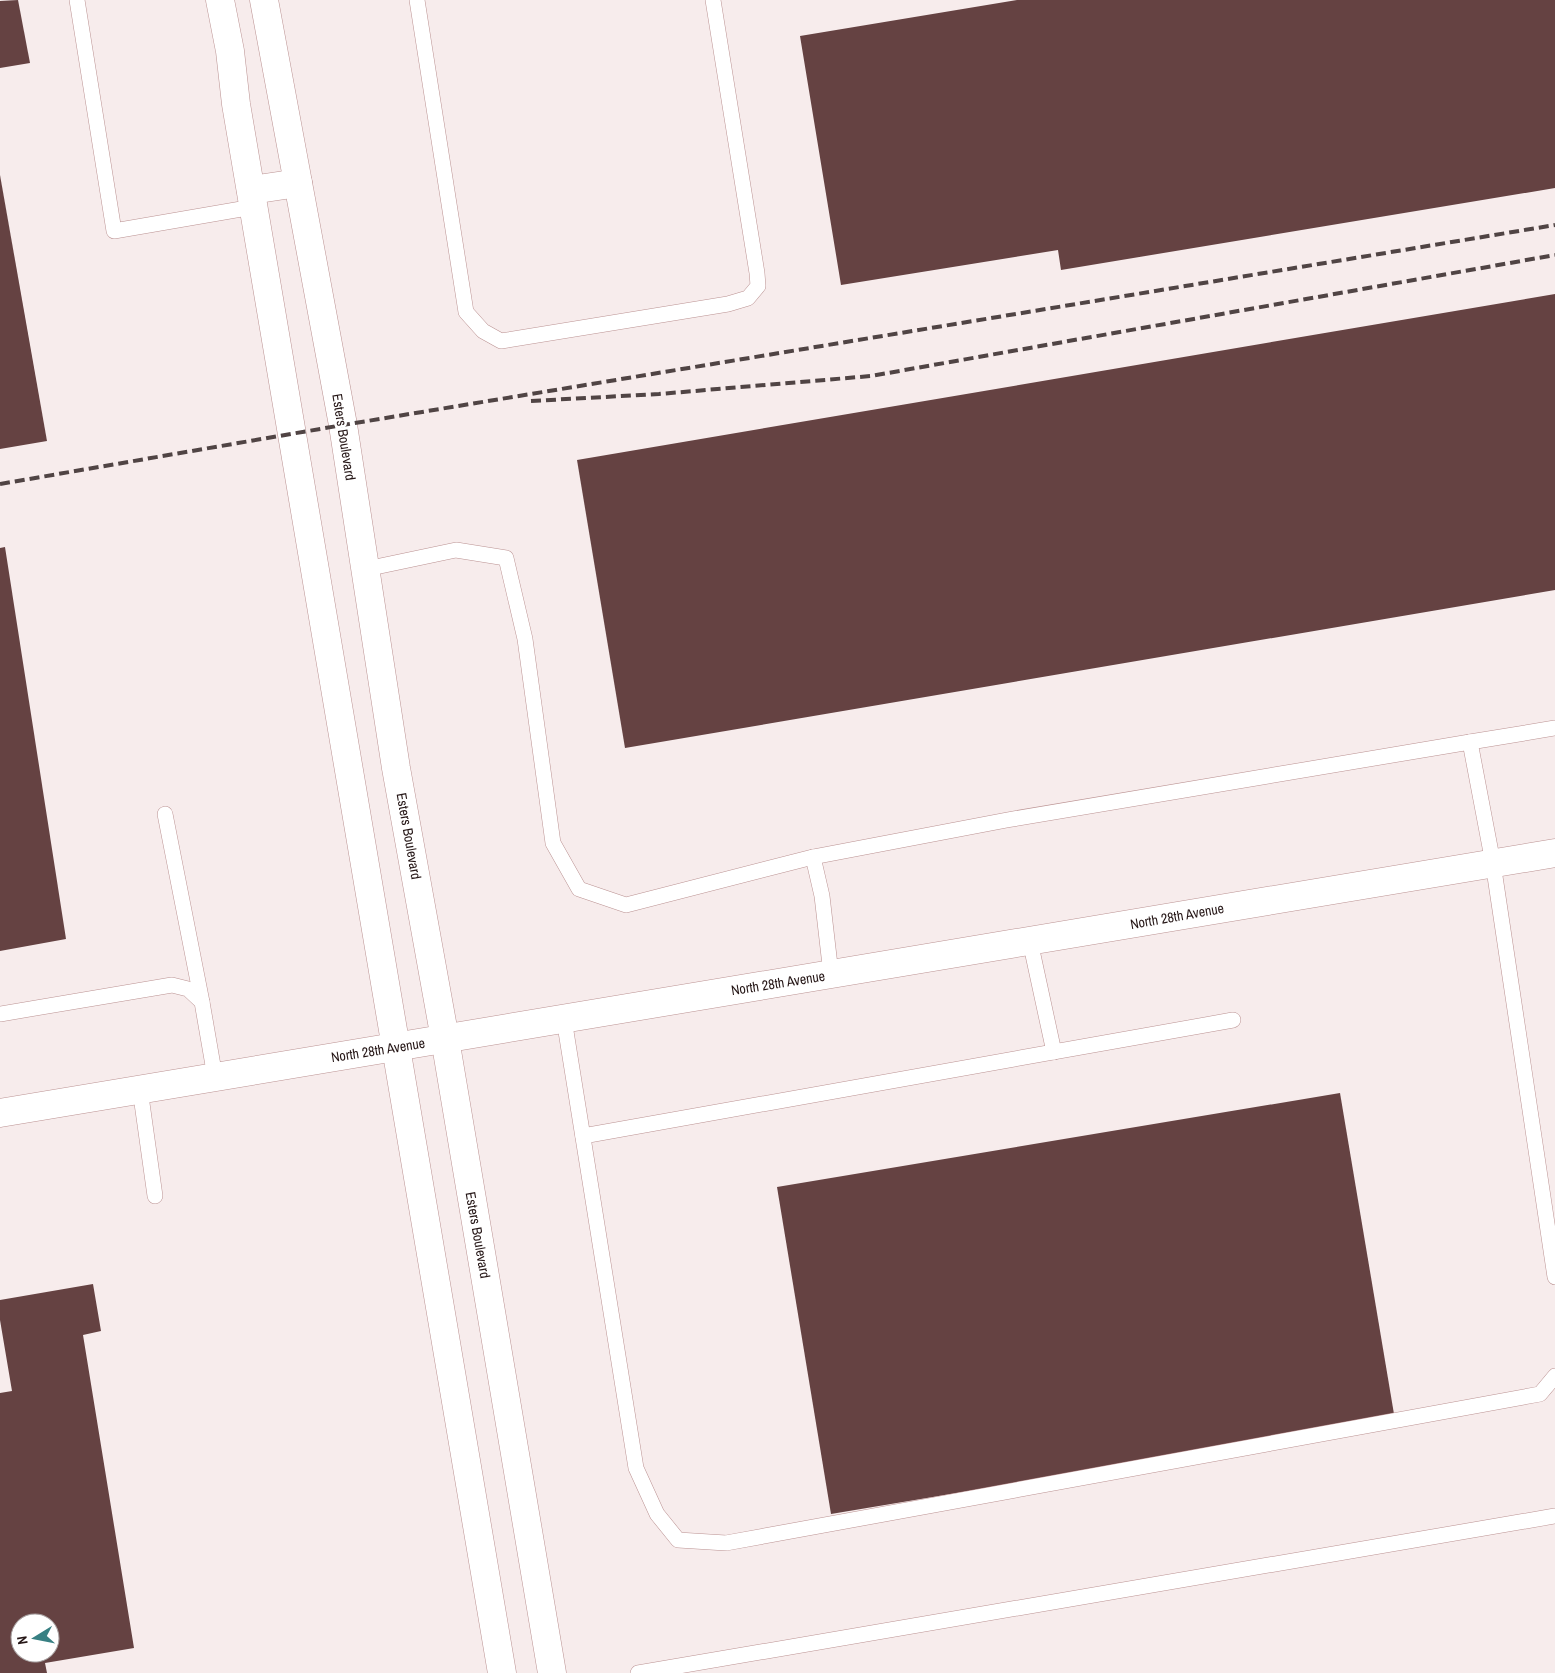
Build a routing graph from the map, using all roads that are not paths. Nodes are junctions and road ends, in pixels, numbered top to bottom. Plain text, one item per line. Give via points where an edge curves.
1 (77, 0) edge
2 (220, 0) edge
3 (264, 0) edge
4 (416, 0) edge
5 (712, 0) edge
6 (298, 182) junction
7 (252, 198) junction
8 (366, 569) junction
9 (1555, 728) edge
10 (1470, 742) junction
11 (165, 814) dead end
12 (1555, 852) edge
13 (813, 857) junction
14 (1493, 863) junction
15 (1030, 941) junction
16 (831, 974) junction
17 (202, 1002) junction
18 (0, 1014) edge
19 (564, 1019) junction
20 (1233, 1020) dead end
21 (445, 1039) junction
22 (397, 1046) junction
23 (1054, 1052) junction
24 (215, 1077) junction
25 (140, 1090) junction
26 (0, 1113) edge
27 (583, 1136) junction
28 (155, 1196) dead end
29 (1555, 1277) edge
30 (1555, 1376) edge
31 (1555, 1516) edge
32 (685, 1669) edge
33 (502, 1673) edge
34 (552, 1673) edge
35 (638, 1673) edge

1 - 7 lane via 114,231
2 - 7 street
3 - 6 street, Esters Boulevard
4 - 5 lane via 466,312 483,331 501,341 728,304 748,298 758,286
6 - 7 street
6 - 8 street, Esters Boulevard
7 - 22 street
8 - 13 lane via 456,550 506,558 525,639 553,843 579,889 626,905
8 - 21 street, Esters Boulevard via 396,768
9 - 10 lane
10 - 13 lane via 1007,820
10 - 14 lane
11 - 17 lane
12 - 14 street, North 28th Avenue
13 - 16 lane via 822,896
14 - 15 street, North 28th Avenue
14 - 29 lane
15 - 16 street, North 28th Avenue
15 - 23 lane
16 - 19 street, North 28th Avenue
17 - 18 lane via 188,988 172,985
17 - 24 lane
19 - 21 street, North 28th Avenue
19 - 27 lane
20 - 23 lane
21 - 22 street, North 28th Avenue
21 - 34 street, Esters Boulevard
22 - 24 street, North 28th Avenue
22 - 33 street
23 - 27 lane
24 - 25 street, North 28th Avenue
25 - 26 street, North 28th Avenue
25 - 28 lane
27 - 30 lane via 636,1468 657,1514 678,1540 726,1543 1530,1396 1540,1394
31 - 32 lane
32 - 35 lane

